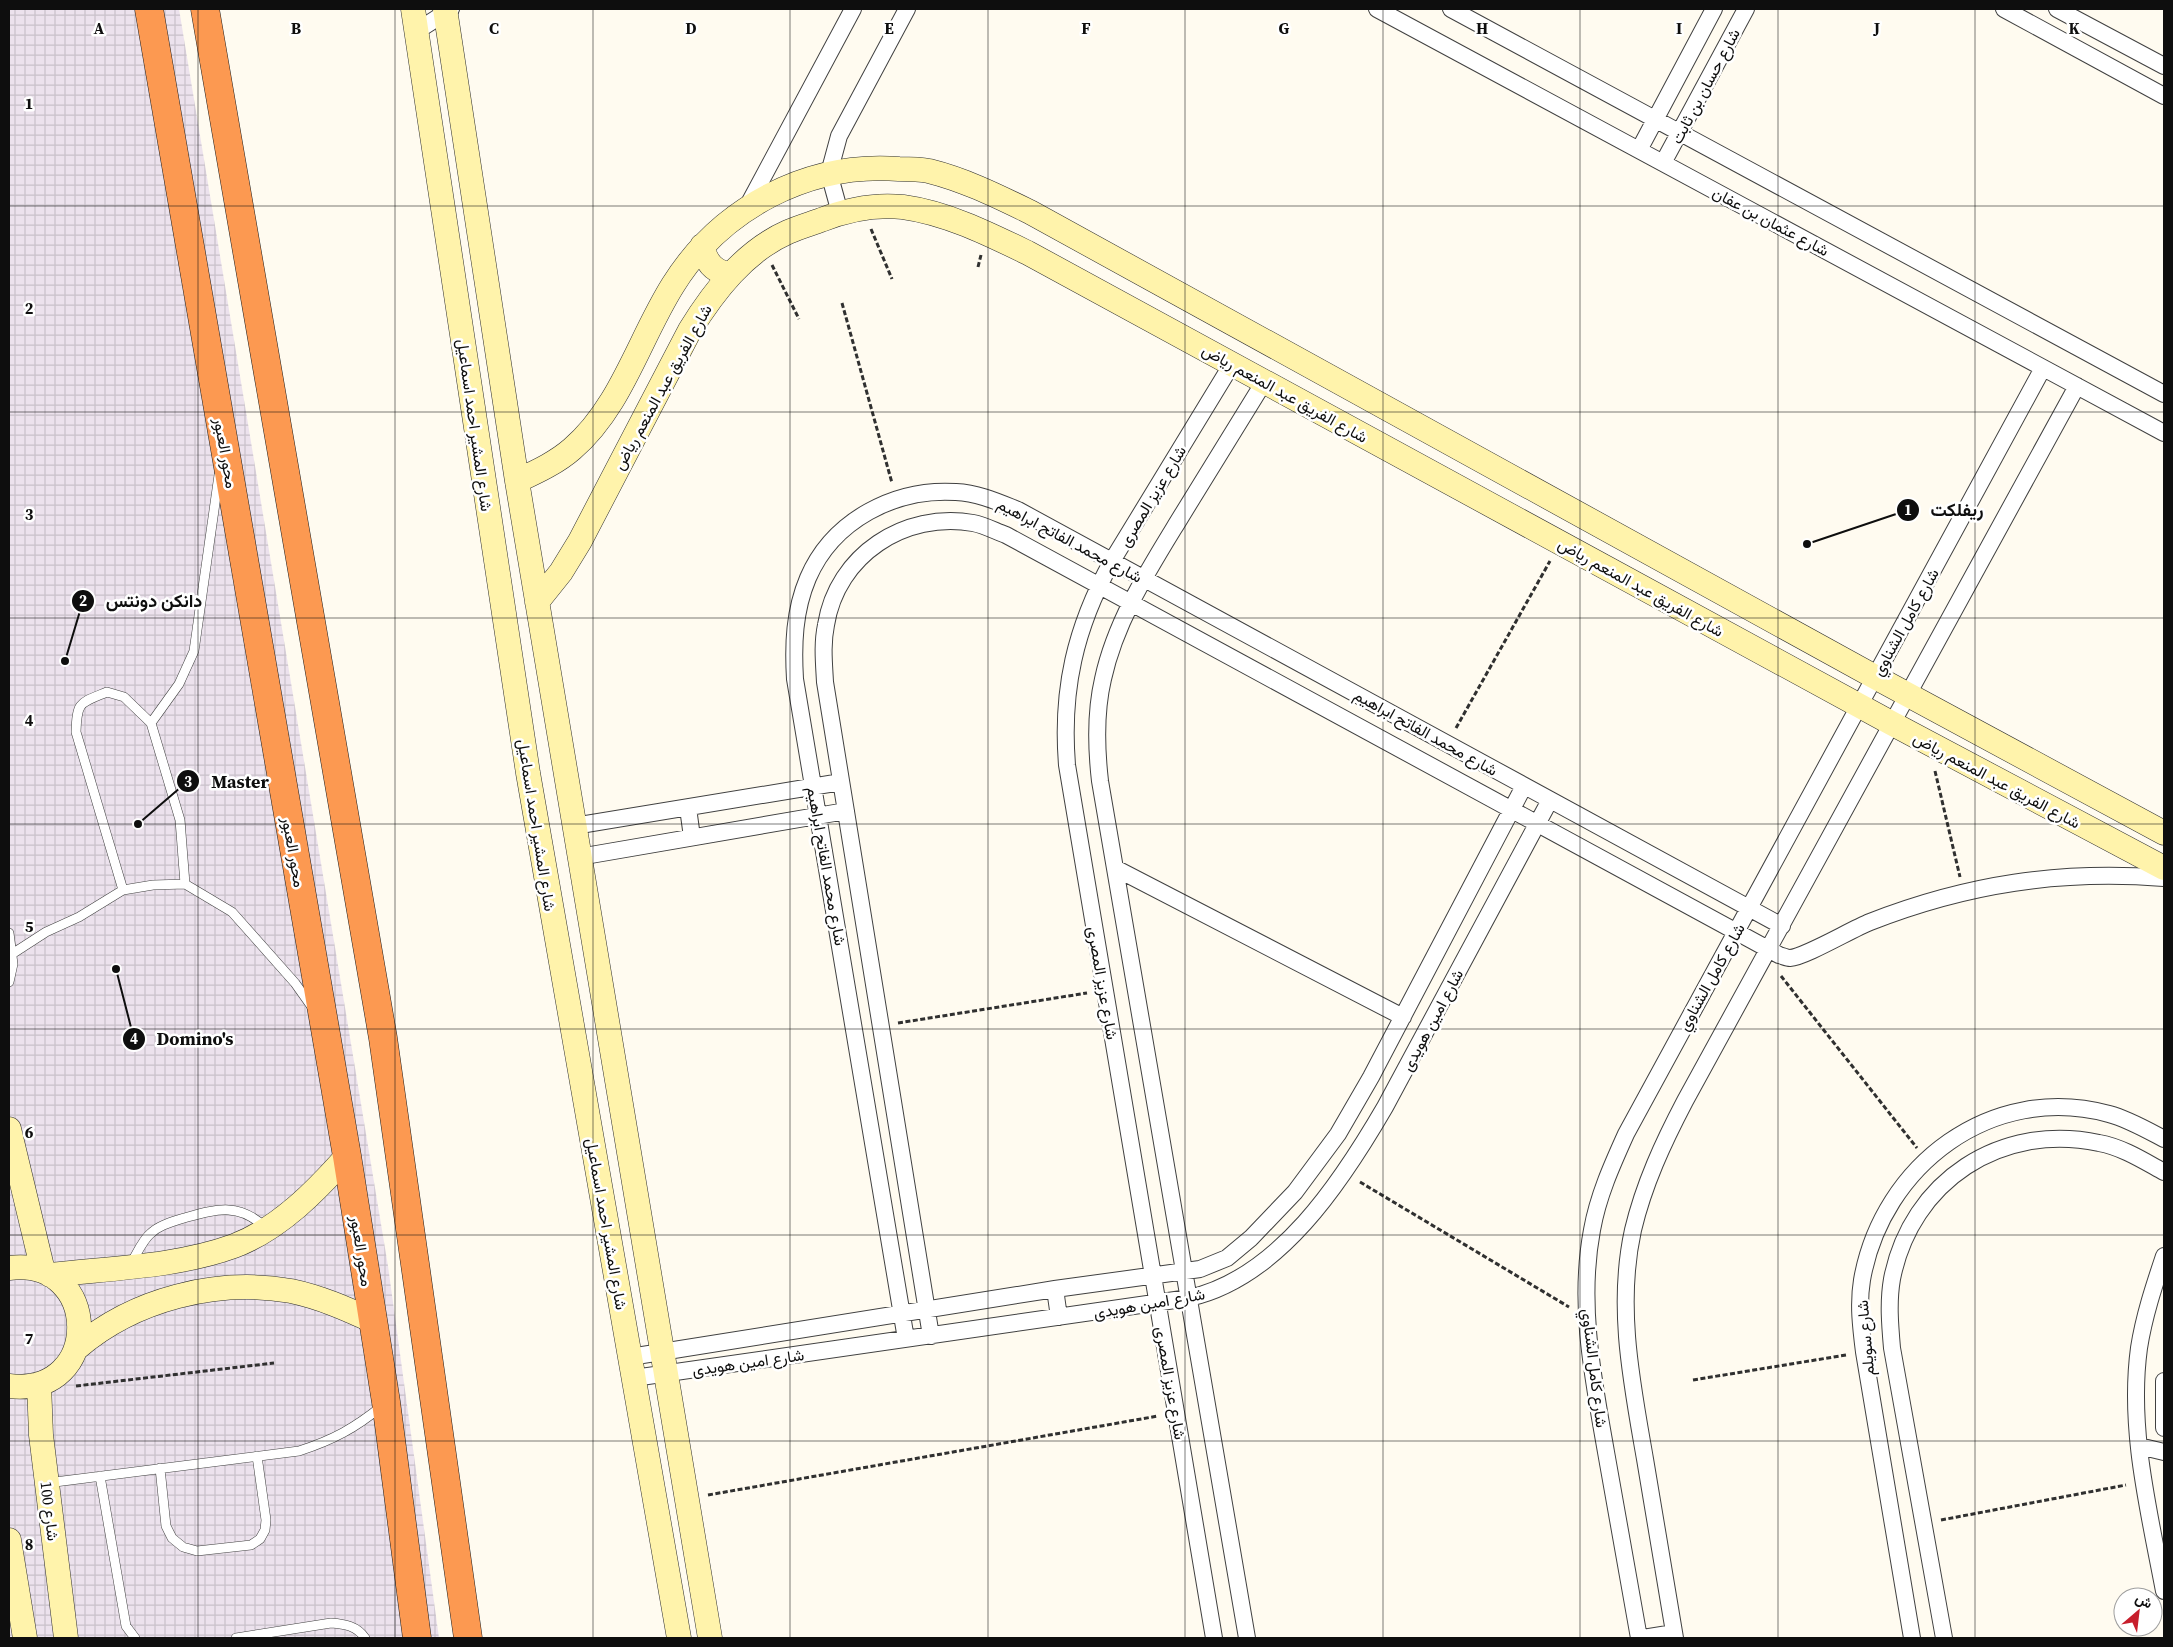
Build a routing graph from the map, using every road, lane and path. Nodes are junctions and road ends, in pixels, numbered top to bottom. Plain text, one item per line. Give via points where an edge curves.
1 (149, 9) edge
2 (205, 9) edge
3 (853, 9) edge
4 (907, 9) edge
5 (1377, 9) edge
6 (1451, 9) edge
7 (1714, 9) edge
8 (1746, 9) edge
9 (2004, 9) edge
10 (2057, 9) edge
11 (447, 10) edge
12 (415, 20) edge
13 (2164, 66) edge
14 (2164, 96) edge
15 (1656, 118) junction
16 (1680, 131) junction
17 (1639, 150) junction
18 (1664, 163) junction
19 (829, 173) junction
20 (746, 208) junction
21 (851, 210) junction
22 (702, 246) junction
23 (762, 247) junction
24 (731, 274) junction
25 (892, 278) dead end
26 (842, 303) dead end
27 (799, 319) dead end
28 (1232, 364) junction
29 (2044, 368) junction
30 (1264, 382) junction
31 (2077, 386) junction
32 (2164, 394) edge
33 (2164, 433) edge
34 (224, 442) junction
35 (517, 481) junction
36 (896, 498) junction
37 (1560, 544) junction
38 (1112, 561) junction
39 (1144, 578) junction
40 (1100, 585) junction
41 (537, 602) junction
42 (1131, 602) junction
43 (1875, 677) junction
44 (1908, 695) junction
45 (1859, 706) junction
46 (151, 723) junction
47 (1892, 724) junction
48 (1447, 744) junction
49 (1929, 744) junction
50 (841, 782) junction
51 (1524, 786) junction
52 (813, 787) junction
53 (1550, 800) junction
54 (688, 808) junction
55 (1512, 810) junction
56 (846, 811) junction
57 (818, 815) junction
58 (1537, 824) junction
59 (574, 826) junction
60 (2164, 833) edge
61 (692, 837) junction
62 (579, 857) junction
63 (1115, 868) junction
64 (2164, 868) edge
65 (2164, 878) edge
66 (185, 884) junction
67 (123, 890) junction
68 (1963, 891) junction
69 (1749, 908) junction
70 (1782, 926) junction
71 (1736, 932) junction
72 (9, 933) edge
73 (1768, 953) junction
74 (12, 954) junction
75 (9, 982) edge
76 (1104, 991) junction
77 (1403, 1017) junction
78 (324, 1022) junction
79 (881, 1026) junction
80 (9, 1129) edge
81 (2164, 1139) edge
82 (346, 1156) junction
83 (1926, 1160) junction
84 (1344, 1172) junction
85 (2164, 1172) edge
86 (912, 1216) junction
87 (886, 1219) junction
88 (266, 1229) junction
89 (2164, 1256) edge
90 (130, 1266) junction
91 (9, 1268) edge
92 (1185, 1271) junction
93 (46, 1273) junction
94 (1152, 1276) junction
95 (1055, 1289) junction
96 (1189, 1298) junction
97 (1157, 1303) junction
98 (927, 1310) junction
99 (902, 1314) junction
100 (1059, 1317) junction
101 (1587, 1317) junction
102 (373, 1321) junction
103 (931, 1336) junction
104 (906, 1339) junction
105 (77, 1348) junction
106 (1864, 1352) junction
107 (274, 1363) dead end
108 (663, 1363) junction
109 (632, 1368) junction
110 (47, 1380) junction
111 (1693, 1380) dead end
112 (2164, 1381) edge
113 (9, 1386) edge
114 (386, 1402) junction
115 (1176, 1413) junction
116 (2164, 1428) edge
117 (2139, 1446) junction
118 (2164, 1452) edge
119 (257, 1456) junction
120 (160, 1468) junction
121 (100, 1476) junction
122 (2144, 1482) junction
123 (46, 1483) junction
124 (686, 1499) junction
125 (1923, 1524) junction
126 (9, 1540) edge
127 (2164, 1591) edge
128 (1675, 1636) edge
129 (24, 1638) edge
130 (66, 1638) edge
131 (135, 1638) edge
132 (236, 1638) edge
133 (365, 1638) edge
134 (417, 1638) edge
135 (468, 1638) edge
136 (678, 1638) edge
137 (710, 1638) edge
138 (1214, 1638) edge
139 (1247, 1638) edge
140 (1639, 1638) edge
141 (1643, 1638) edge
142 (1912, 1638) edge
143 (1944, 1638) edge

1 - 34 highway, محور العبور
2 - 135 highway via 383,1038
3 - 20 street
4 - 19 street via 839,136
5 - 17 street, شارع عثمان بن عفان
6 - 15 street
7 - 15 street, شارع حسان بن ثابت
8 - 16 street, شارع حسان بن ثابت
9 - 14 street
10 - 13 street
11 - 12 street
11 - 35 street, شارع المشير احمد اسماعيل
12 - 109 street, شارع المشير احمد اسماعيل via 528,773
15 - 16 street
15 - 17 street, شارع حسان بن ثابت
16 - 18 street, شارع حسان بن ثابت
16 - 32 street
17 - 18 street, شارع عثمان بن عفان
18 - 29 street, شارع عثمان بن عفان
19 - 20 street, شارع الفريق عبد المنعم رياض via 782,188
19 - 21 street
19 - 43 street, شارع الفريق عبد المنعم رياض via 874,167 927,171 979,186
20 - 22 street, شارع الفريق عبد المنعم رياض
21 - 23 street, شارع الفريق عبد المنعم رياض via 788,232
21 - 25 path
21 - 28 street, شارع الفريق عبد المنعم رياض via 902,207 948,218 985,232
22 - 24 street via 705,258 714,268
22 - 35 street, شارع الفريق عبد المنعم رياض via 673,284 595,426 572,449
23 - 24 street, شارع الفريق عبد المنعم رياض
23 - 27 path
24 - 41 street, شارع الفريق عبد المنعم رياض via 708,300 690,330 580,541
26 - 36 path
28 - 30 street, شارع الفريق عبد المنعم رياض
28 - 38 street, شارع عزيز المصرى
29 - 31 street, شارع عثمان بن عفان
29 - 43 street, شارع كامل الشناوي
30 - 37 street, شارع الفريق عبد المنعم رياض
30 - 39 street, شارع عزيز المصرى
31 - 33 street, شارع عثمان بن عفان
31 - 44 street
34 - 46 lane via 194,651 178,684
34 - 78 highway, محور العبور
35 - 41 street, شارع المشير احمد اسماعيل
36 - 38 street, شارع محمد الفاتح ابراهيم via 927,492 984,496 1018,510
36 - 52 street, شارع محمد الفاتح ابراهيم via 853,521 827,547 808,578 794,636 795,680
37 - 45 street, شارع الفريق عبد المنعم رياض
37 - 48 path
38 - 39 street, شارع محمد الفاتح ابراهيم
38 - 40 street, شارع عزيز المصرى
39 - 42 street, شارع عزيز المصرى
39 - 48 street, شارع محمد الفاتح ابراهيم
40 - 42 street, شارع محمد الفاتح ابراهيم
40 - 50 street, شارع محمد الفاتح ابراهيم via 1006,534 974,523 941,521 908,527 878,542 849,571 836,592 826,624 825,682
40 - 76 street, شارع عزيز المصرى via 1074,652 1068,680 1064,737
41 - 59 street, شارع المشير احمد اسماعيل
42 - 55 street, شارع محمد الفاتح ابراهيم
42 - 63 street, شارع عزيز المصرى via 1103,677 1097,712 1098,764
43 - 44 street, شارع الفريق عبد المنعم رياض
43 - 45 street, شارع كامل الشناوي
44 - 47 street
44 - 60 street, شارع الفريق عبد المنعم رياض
45 - 47 street, شارع الفريق عبد المنعم رياض
45 - 69 street, شارع كامل الشناوي
46 - 66 lane via 180,820
46 - 67 lane via 124,697 107,692 86,701 77,711 76,732
47 - 49 street, شارع الفريق عبد المنعم رياض
47 - 70 street
48 - 51 street, شارع محمد الفاتح ابراهيم
49 - 64 street, شارع الفريق عبد المنعم رياض
49 - 68 path
50 - 52 street
50 - 56 street, شارع محمد الفاتح ابراهيم
51 - 53 street, شارع محمد الفاتح ابراهيم
51 - 55 street, شارع امين هويدى
52 - 54 street
52 - 57 street, شارع محمد الفاتح ابراهيم
53 - 58 street, شارع امين هويدى
53 - 69 street, شارع محمد الفاتح ابراهيم
54 - 59 street
54 - 61 street
55 - 58 street, شارع محمد الفاتح ابراهيم
55 - 77 street, شارع امين هويدى
56 - 57 street
56 - 79 street, شارع محمد الفاتح ابراهيم
57 - 61 street
57 - 87 street, شارع محمد الفاتح ابراهيم
58 - 71 street, شارع محمد الفاتح ابراهيم
58 - 84 street, شارع امين هويدى via 1385,1107
59 - 62 street, شارع المشير احمد اسماعيل
61 - 62 street
62 - 108 street, شارع المشير احمد اسماعيل
63 - 77 street
63 - 92 street, شارع عزيز المصرى
65 - 68 street, شارع محمد الفاتح ابراهيم via 2073,876
66 - 67 lane
66 - 78 lane via 232,912
67 - 74 lane
68 - 73 street, شارع محمد الفاتح ابراهيم via 1907,907 1790,958
69 - 70 street, شارع محمد الفاتح ابراهيم
69 - 71 street, شارع كامل الشناوي
70 - 73 street
71 - 73 street, شارع محمد الفاتح ابراهيم
71 - 101 street, شارع كامل الشناوي via 1630,1125 1605,1180 1592,1229 1586,1279
72 - 74 lane
73 - 83 path
73 - 128 street via 1663,1143 1645,1186 1633,1232 1626,1325 1630,1371
74 - 75 lane
76 - 79 path
76 - 94 street, شارع عزيز المصرى
77 - 92 street, شارع امين هويدى via 1338,1134 1295,1192 1238,1250 1214,1264
78 - 82 highway, محور العبور
79 - 86 street, شارع محمد الفاتح ابراهيم
80 - 93 street
81 - 83 street, شارع سويلم via 2110,1114 2075,1108 2040,1108 2005,1115 1972,1128
82 - 88 street via 316,1189
82 - 102 highway, محور العبور
83 - 106 street, شارع سويلم via 1894,1198 1868,1252 1861,1282 1859,1313
84 - 96 street, شارع امين هويدى via 1281,1246 1225,1286
84 - 101 path
85 - 125 street, شارع سويلم via 2131,1154 2100,1143 2065,1138 2030,1140 1996,1150 1965,1166 1938,1189 1917,1216 1902,1246 1892,1280 1889,1313 1892,1348
86 - 87 street
86 - 98 street, شارع محمد الفاتح ابراهيم
87 - 99 street, شارع محمد الفاتح ابراهيم
88 - 90 street via 236,1245 205,1255
88 - 90 lane via 257,1219 239,1211 220,1209 207,1212 159,1227 149,1234
89 - 117 street via 2139,1348 2136,1389
90 - 93 street
91 - 93 street via 27,1267
92 - 94 street, شارع امين هويدى
92 - 96 street, شارع عزيز المصرى
93 - 105 street via 66,1288 77,1306 80,1327
94 - 95 street, شارع امين هويدى
94 - 97 street, شارع عزيز المصرى
95 - 98 street, شارع امين هويدى
95 - 100 street
96 - 97 street, شارع امين هويدى
96 - 139 street, شارع عزيز المصرى
97 - 100 street, شارع امين هويدى
97 - 115 street, شارع عزيز المصرى
98 - 99 street, شارع امين هويدى
98 - 103 street, شارع محمد الفاتح ابراهيم
99 - 104 street, شارع محمد الفاتح ابراهيم
99 - 108 street, شارع امين هويدى
100 - 103 street, شارع امين هويدى
101 - 140 street, شارع كامل الشناوي via 1594,1381
102 - 105 street via 333,1303 291,1291 247,1287 204,1290 161,1301 120,1318
102 - 114 highway, محور العبور
103 - 104 street, شارع امين هويدى
104 - 108 street, شارع امين هويدى
105 - 110 street via 67,1365
106 - 111 path
106 - 142 street, شارع سويلم
107 - 110 path via 86,1386
108 - 109 street, شارع امين هويدى
108 - 124 street, شارع المشير احمد اسماعيل
109 - 136 street, شارع المشير احمد اسماعيل
110 - 113 street via 23,1387
110 - 123 street, شارع 100 via 41,1435
112 - 116 street
114 - 119 lane via 360,1424 331,1440 299,1451
114 - 134 highway, محور العبور
115 - 124 path
115 - 138 street, شارع عزيز المصرى
117 - 118 street
117 - 122 street
119 - 120 lane
119 - 120 lane via 266,1520 260,1539 252,1545 197,1551 183,1547 172,1538 166,1526
120 - 121 lane
121 - 123 lane
121 - 131 lane via 126,1626
122 - 125 path
122 - 127 street
123 - 130 street, شارع 100
124 - 137 street, شارع المشير احمد اسماعيل
125 - 143 street, شارع سويلم
126 - 129 street
128 - 141 street
132 - 133 lane via 331,1623 354,1628

